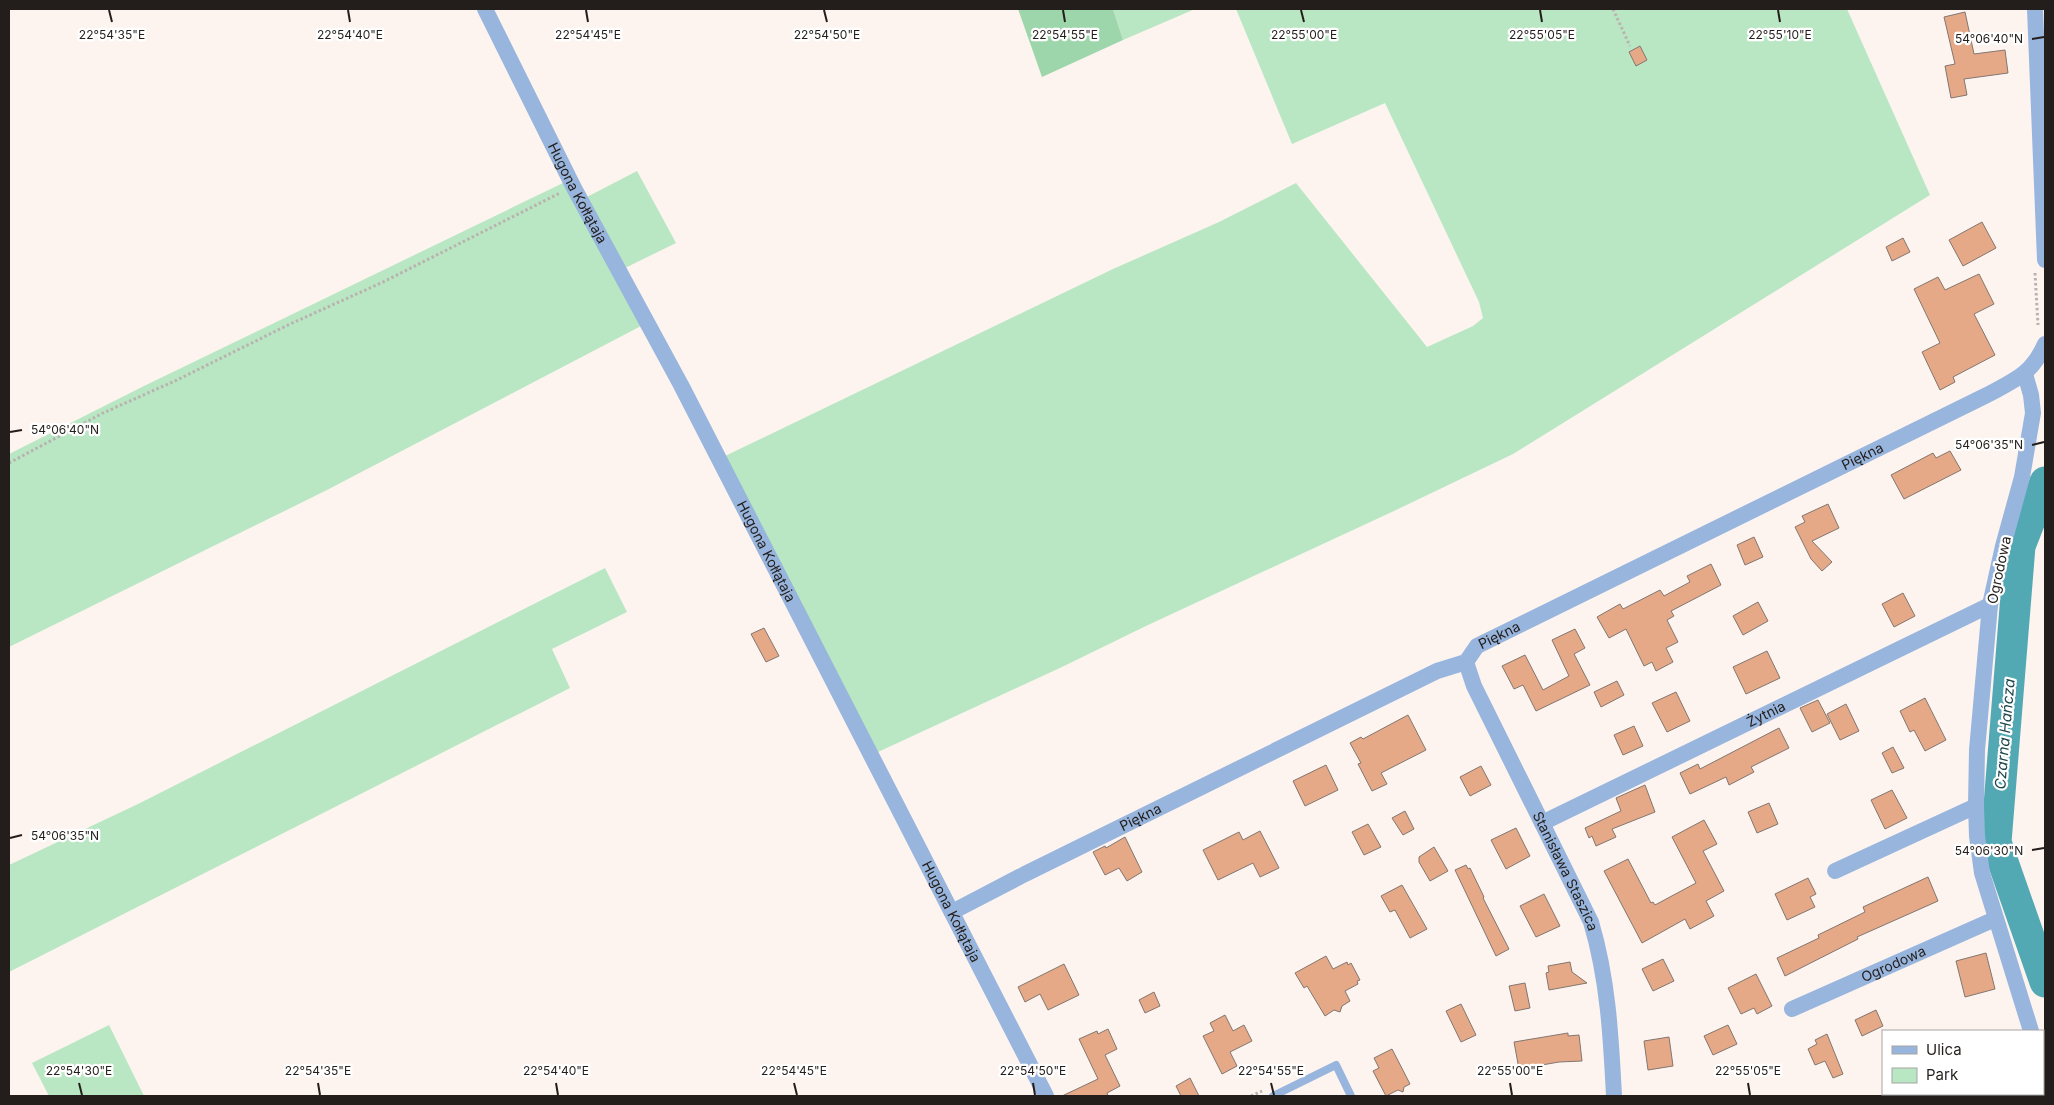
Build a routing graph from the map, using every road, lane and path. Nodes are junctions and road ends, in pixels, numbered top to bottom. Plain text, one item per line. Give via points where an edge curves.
1 (485, 9) edge
2 (1613, 9) edge
3 (2035, 9) edge
4 (1630, 46) dead end
5 (574, 188) junction
6 (2045, 260) edge
7 (2045, 344) edge
8 (2025, 374) junction
9 (9, 463) edge
10 (1990, 605) junction
11 (1466, 662) junction
12 (1976, 806) junction
13 (1542, 823) junction
14 (1835, 871) dead end
15 (952, 912) junction
16 (1995, 919) junction
17 (1792, 1009) dead end
18 (2031, 1030) edge
19 (1046, 1096) edge
20 (1273, 1096) edge
21 (1351, 1096) edge
22 (1614, 1096) edge

1 - 5 street, Hugona Kołłątaja
2 - 4 path
3 - 6 street
5 - 9 path via 381,283 103,413
5 - 15 street, Hugona Kołłątaja via 681,385
7 - 8 street
8 - 10 street, Ogrodowa via 2033,413 2022,477
8 - 11 street, Piękna via 1477,646
10 - 12 street, Ogrodowa via 1977,750
10 - 13 street, Żytnia
11 - 13 street, Stanisława Staszica via 1474,686
11 - 15 street, Piękna via 1437,670
12 - 14 street
12 - 16 street, Ogrodowa via 1982,873
13 - 22 street, Stanisława Staszica via 1591,922 1598,947 1609,1012
15 - 19 street, Hugona Kołłątaja
16 - 17 street, Ogrodowa
16 - 18 street, Ogrodowa
20 - 21 lane via 1336,1065

